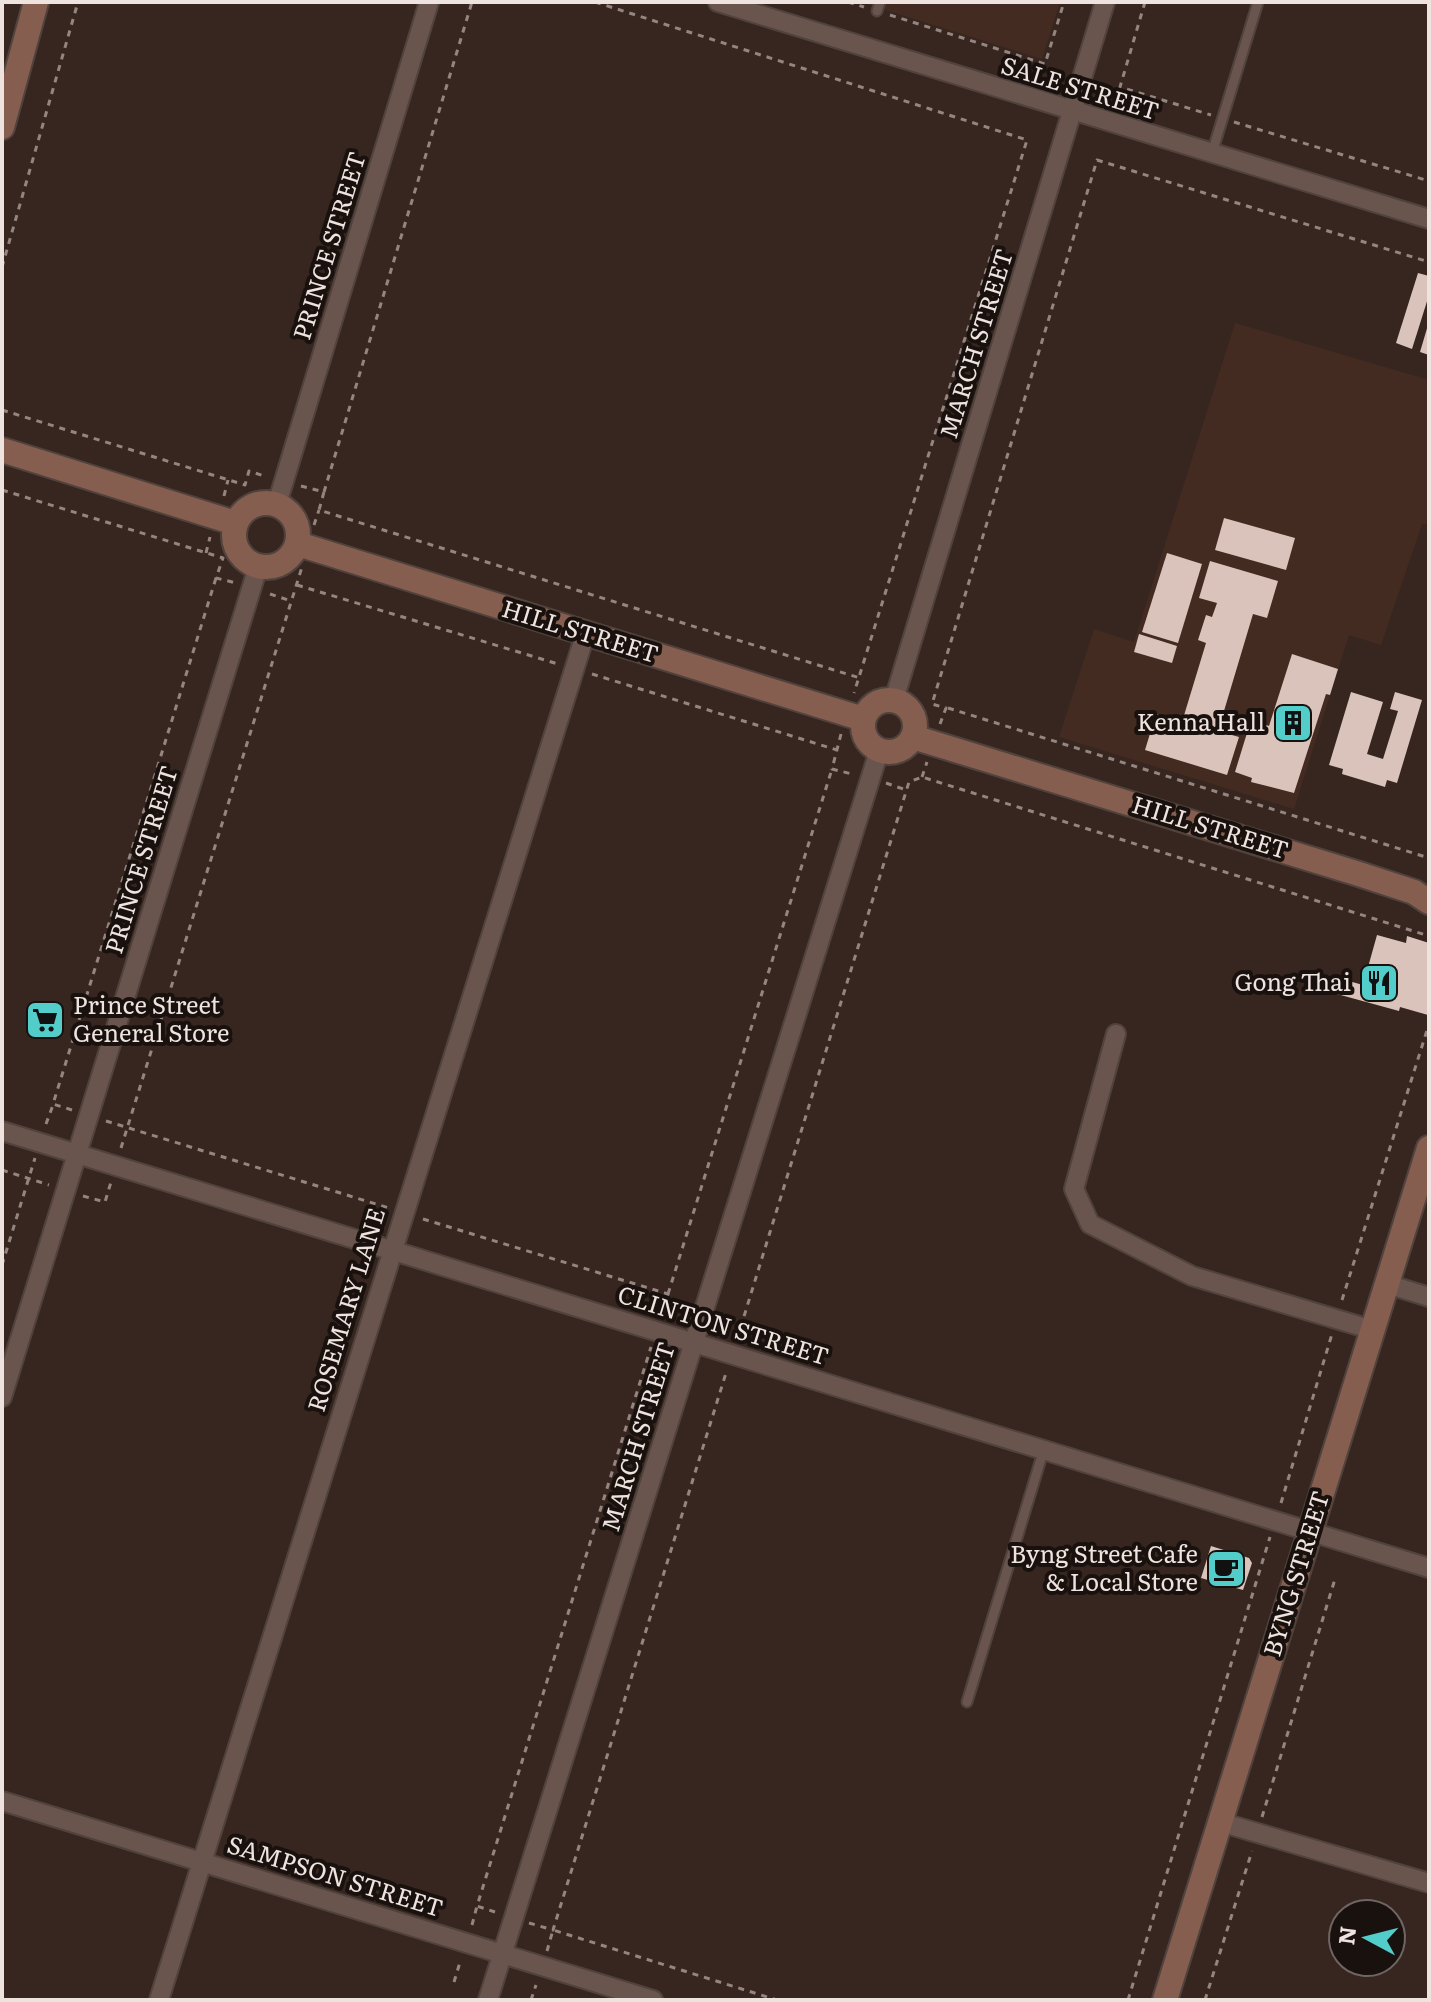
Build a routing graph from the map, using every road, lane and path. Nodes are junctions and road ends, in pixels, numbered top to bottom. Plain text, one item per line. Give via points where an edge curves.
1 (36, 2) edge
2 (78, 2) edge
3 (429, 2) edge
4 (472, 2) edge
5 (595, 2) edge
6 (718, 2) edge
7 (848, 2) edge
8 (1064, 2) edge
9 (1105, 2) edge
10 (1145, 2) edge
11 (1258, 2) edge
12 (879, 6) edge
13 (1072, 112) junction
14 (1222, 118) junction
15 (2, 127) edge
16 (1212, 153) junction
17 (1429, 181) edge
18 (1429, 219) edge
19 (1429, 262) edge
20 (2, 267) edge
21 (2, 410) edge
22 (2, 450) edge
23 (2, 490) edge
24 (324, 492) junction
25 (281, 493) junction
26 (319, 510) junction
27 (235, 523) junction
28 (303, 546) junction
29 (223, 558) dead end
30 (258, 567) junction
31 (216, 578) dead end
32 (585, 635) junction
33 (861, 678) junction
34 (894, 700) junction
35 (946, 708) junction
36 (855, 716) junction
37 (923, 740) junction
38 (879, 751) junction
39 (832, 769) junction
40 (922, 777) junction
41 (870, 779) junction
42 (906, 790) junction
43 (1429, 858) edge
44 (1424, 895) edge
45 (1429, 936) edge
46 (1429, 1024) edge
47 (1116, 1034) dead end
48 (88, 1115) junction
49 (127, 1129) junction
50 (2, 1131) edge
51 (1429, 1148) edge
52 (77, 1153) junction
53 (116, 1165) junction
54 (29, 1179) dead end
55 (105, 1202) dead end
56 (403, 1212) junction
57 (392, 1249) junction
58 (2, 1265) edge
59 (1387, 1284) junction
60 (668, 1294) junction
61 (1429, 1297) edge
62 (1336, 1320) junction
63 (1373, 1330) junction
64 (656, 1331) junction
65 (694, 1343) junction
66 (732, 1354) junction
67 (645, 1367) dead end
68 (721, 1390) dead end
69 (2, 1397) edge
70 (1044, 1449) junction
71 (1276, 1520) junction
72 (1310, 1531) junction
73 (1429, 1568) edge
74 (1335, 1579) dead end
75 (967, 1702) dead end
76 (2, 1801) edge
77 (1220, 1822) junction
78 (1257, 1833) junction
79 (200, 1862) junction
80 (1429, 1883) edge
81 (553, 1930) dead end
82 (503, 1953) junction
83 (159, 2000) edge
84 (488, 2000) edge
85 (653, 2000) edge
86 (777, 2000) edge
87 (1128, 2000) edge
88 (1165, 2000) edge
89 (1205, 2000) edge

1 - 15 main road
2 - 20 path
3 - 25 street, PRINCE STREET
4 - 24 path
5 - 33 path via 1027,140
6 - 13 street, SALE STREET
7 - 12 path
8 - 12 path via 1045,64
9 - 13 street, MARCH STREET
10 - 14 path via 1120,87
11 - 14 lane
13 - 16 street, SALE STREET
13 - 34 street, MARCH STREET
14 - 16 lane
14 - 17 path
16 - 18 street, SALE STREET
19 - 35 path via 1097,160 932,704
21 - 25 path via 245,485 249,471
22 - 27 main road
23 - 29 path
24 - 25 path
24 - 26 path
25 - 27 main road via 252,505
25 - 28 main road
26 - 28 path
26 - 33 path
27 - 30 main road via 237,550
28 - 30 main road via 282,563
28 - 32 main road, HILL STREET
28 - 49 path
30 - 48 street, PRINCE STREET
31 - 48 path via 53,1104
32 - 36 main road, HILL STREET
32 - 56 street, ROSEMARY LANE
33 - 36 path
34 - 36 main road
34 - 37 main road via 910,710
35 - 37 path
35 - 43 path
36 - 38 main road via 865,738
36 - 39 path
37 - 38 main road via 899,751
37 - 40 path
37 - 44 main road, HILL STREET
38 - 41 street, MARCH STREET
39 - 41 path
39 - 60 path
40 - 42 path via 909,782
40 - 45 path
41 - 42 path
41 - 65 street, MARCH STREET
42 - 66 path
46 - 62 path
47 - 62 street via 1074,1189 1090,1224 1192,1276
48 - 49 path
48 - 52 street, PRINCE STREET
49 - 53 path
49 - 56 path
50 - 52 street, CLINTON STREET
51 - 59 main road, BYNG STREET
52 - 53 street, CLINTON STREET
52 - 69 street, PRINCE STREET
53 - 55 path
53 - 57 street, CLINTON STREET
54 - 58 path
56 - 57 street, ROSEMARY LANE
56 - 60 path
57 - 64 street, CLINTON STREET
57 - 79 street, ROSEMARY LANE
59 - 61 street
59 - 63 main road, BYNG STREET
60 - 64 path
62 - 63 street
62 - 71 path
63 - 72 main road, BYNG STREET
64 - 65 street, CLINTON STREET
64 - 67 path
65 - 66 street, CLINTON STREET
65 - 82 street, MARCH STREET
66 - 68 path
66 - 70 street, CLINTON STREET
70 - 71 street, CLINTON STREET
70 - 75 lane
71 - 72 street, CLINTON STREET
71 - 87 path
72 - 73 street, CLINTON STREET
72 - 77 main road, BYNG STREET
74 - 78 path
76 - 79 street, SAMPSON STREET
77 - 78 street
77 - 88 main road, BYNG STREET
78 - 80 street
78 - 89 path
79 - 82 street, SAMPSON STREET
79 - 83 street, ROSEMARY LANE
81 - 86 path
82 - 84 street, MARCH STREET
82 - 85 street, SAMPSON STREET

